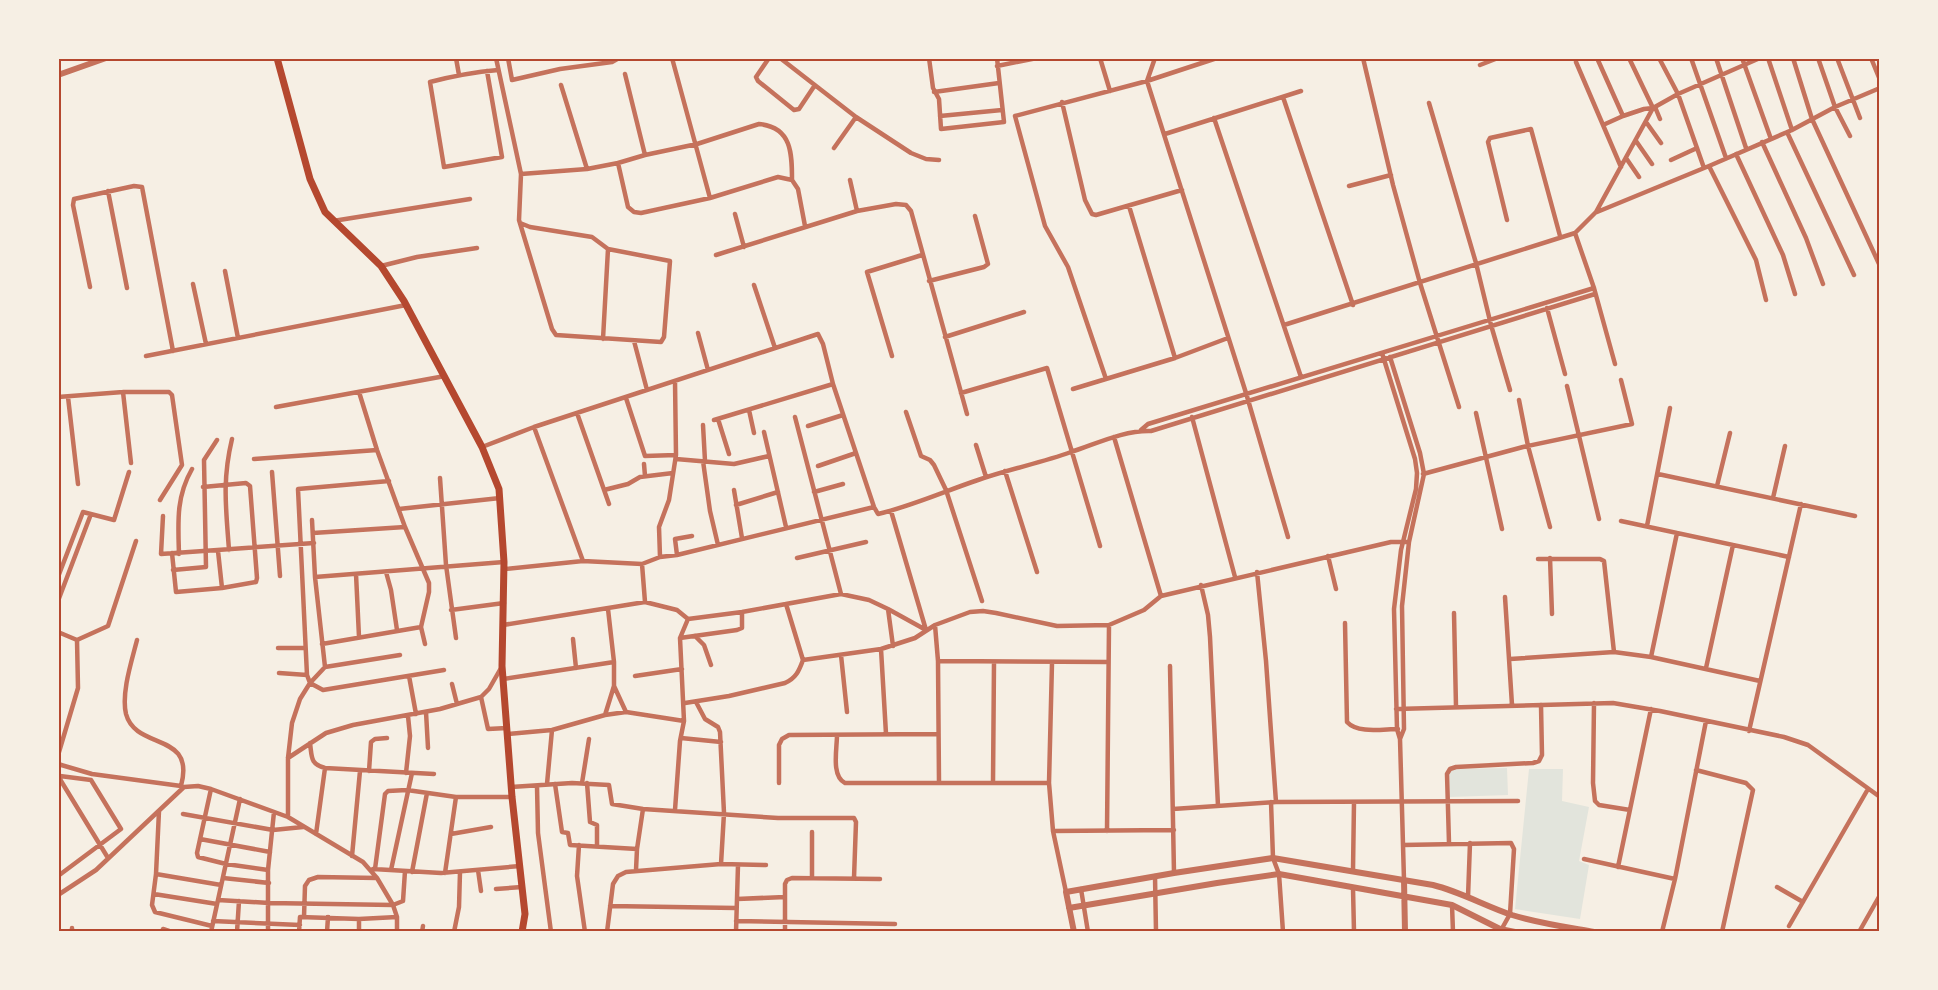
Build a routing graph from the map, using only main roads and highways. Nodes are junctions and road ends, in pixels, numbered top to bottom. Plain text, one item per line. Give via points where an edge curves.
1 (277, 58) edge
2 (522, 932) edge

1 - 2 main road via 310,179 325,212 381,266 406,305 482,447 499,489 505,566 502,666 525,914

